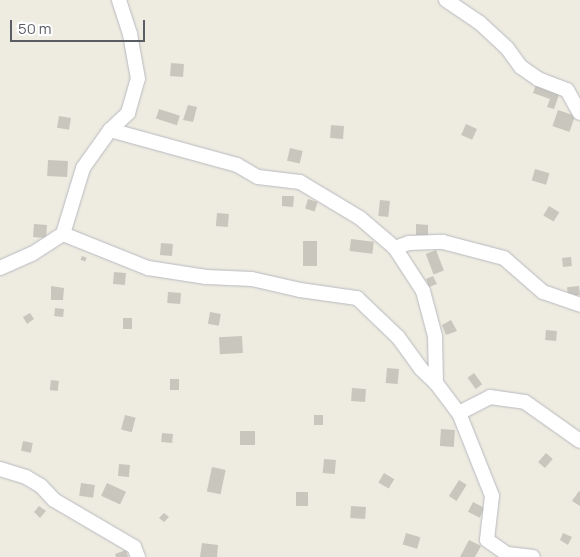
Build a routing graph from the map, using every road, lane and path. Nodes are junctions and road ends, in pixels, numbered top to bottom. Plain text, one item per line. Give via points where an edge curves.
1 (119, 0) edge
2 (446, 0) edge
3 (580, 113) edge
4 (110, 130) junction
5 (63, 234) junction
6 (395, 248) junction
7 (0, 268) edge
8 (580, 305) edge
9 (436, 383) junction
10 (459, 413) junction
11 (580, 440) edge
12 (0, 469) edge
13 (509, 555) edge
14 (138, 557) edge
15 (533, 557) edge

1 - 4 street via 130,34 138,79 128,113
2 - 3 street via 480,23 507,48 521,67 538,79 567,90
4 - 5 street via 83,168
4 - 6 street via 237,165 258,177 300,182 360,218
5 - 7 street via 32,254
5 - 9 street via 148,268 206,278 252,279 357,298 398,337 421,369
6 - 8 street via 409,243 443,242 504,258 544,292
6 - 9 street via 423,291 436,336
9 - 10 street
10 - 11 street via 490,397 525,402
10 - 13 street via 492,496 487,540
12 - 14 street via 26,476 54,500 134,547
13 - 15 street

